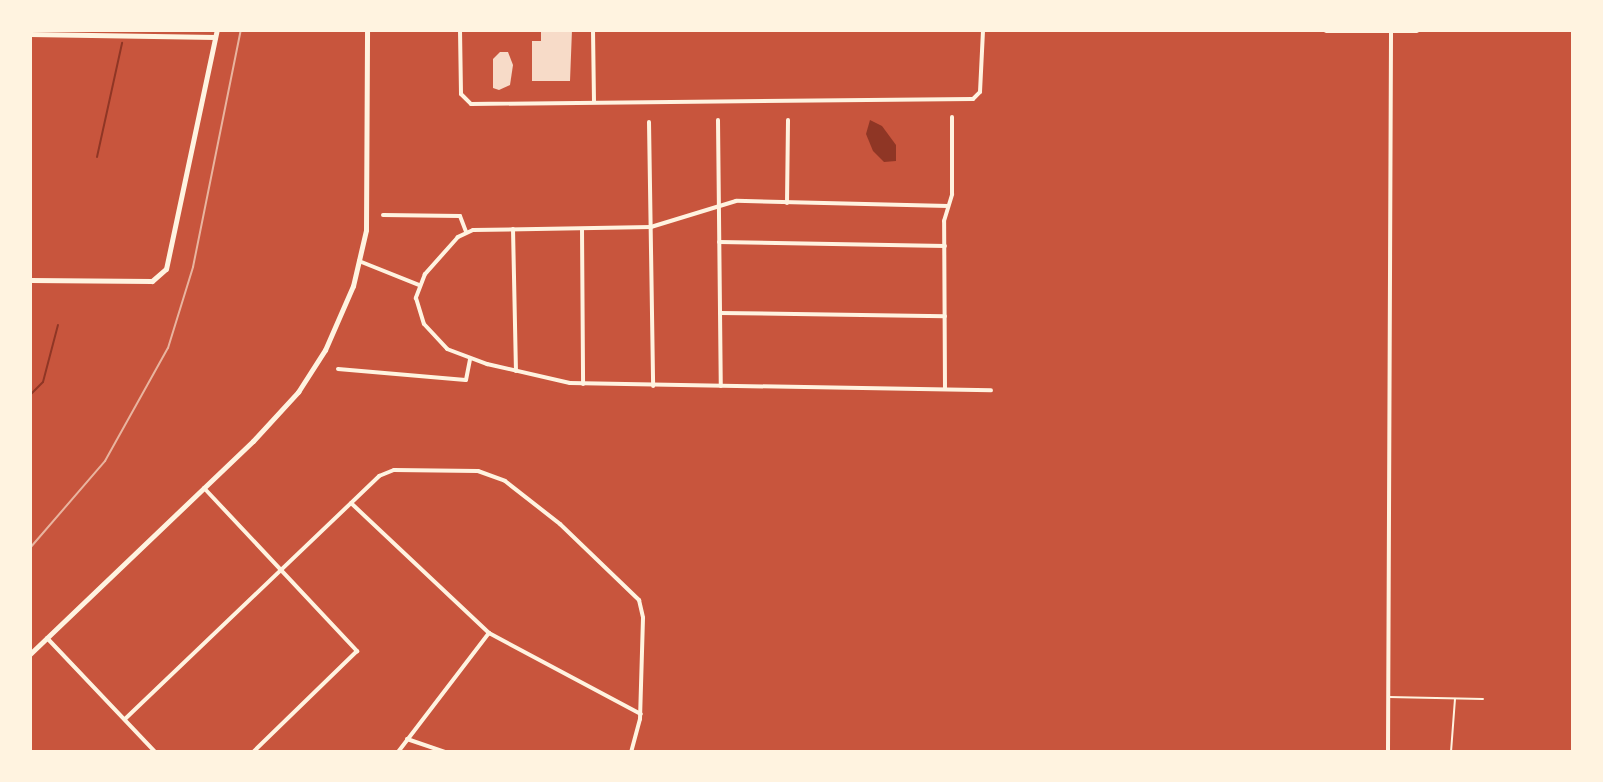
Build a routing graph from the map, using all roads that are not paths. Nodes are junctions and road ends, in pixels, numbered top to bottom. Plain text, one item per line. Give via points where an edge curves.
1 (217, 30) edge
2 (367, 30) edge
3 (460, 30) edge
4 (593, 30) edge
5 (983, 30) edge
6 (1326, 30) edge
7 (1416, 30) edge
8 (1391, 32) edge
9 (30, 34) edge
10 (215, 37) junction
11 (594, 102) junction
12 (952, 117) dead end
13 (718, 120) dead end
14 (788, 120) dead end
15 (649, 122) dead end
16 (719, 203) junction
17 (787, 203) junction
18 (948, 206) junction
19 (383, 215) dead end
20 (651, 227) junction
21 (513, 229) junction
22 (582, 229) junction
23 (466, 232) junction
24 (719, 242) junction
25 (945, 246) junction
26 (359, 261) junction
27 (30, 280) edge
28 (419, 285) junction
29 (719, 313) junction
30 (945, 316) junction
31 (470, 359) junction
32 (338, 369) dead end
33 (516, 371) junction
34 (583, 384) junction
35 (653, 386) junction
36 (721, 386) junction
37 (945, 389) junction
38 (991, 390) dead end
39 (204, 488) junction
40 (351, 503) junction
41 (282, 570) junction
42 (489, 633) junction
43 (47, 638) junction
44 (30, 654) edge
45 (1389, 697) junction
46 (1455, 699) junction
47 (1483, 699) dead end
48 (641, 714) junction
49 (125, 719) junction
50 (407, 739) junction
51 (155, 752) edge
52 (253, 752) edge
53 (398, 752) edge
54 (445, 752) edge
55 (631, 752) edge
56 (1388, 752) edge
57 (1451, 752) edge

1 - 10 street
2 - 26 street via 368,203
3 - 11 street via 464,102
4 - 11 street
5 - 11 street via 980,92 973,99
6 - 8 street
7 - 8 street
8 - 45 street
9 - 10 street
10 - 27 street via 171,257 156,279
12 - 18 street
13 - 16 street
14 - 17 street
15 - 20 street
16 - 17 street
16 - 20 street
16 - 24 street
17 - 18 street
18 - 25 street
19 - 23 street via 460,216
20 - 22 street
20 - 35 street
21 - 22 street
21 - 23 street
21 - 33 street
22 - 34 street
23 - 28 street
24 - 25 street
24 - 29 street
25 - 30 street
26 - 28 street
26 - 39 street via 348,302 312,371 281,412
28 - 31 street via 416,298 430,332 447,349
29 - 30 street
29 - 36 street
30 - 37 street
31 - 32 street via 466,380
31 - 33 street
33 - 34 street
34 - 35 street
35 - 36 street
36 - 37 street
37 - 38 street
39 - 41 street
39 - 43 street
40 - 41 street
40 - 42 street
40 - 48 street via 379,476 394,470 478,471 505,481 634,591 643,618
41 - 49 street
41 - 52 street via 357,651
42 - 48 street
42 - 50 street
43 - 44 street
43 - 49 street
45 - 46 lane
45 - 56 street
46 - 47 lane
46 - 57 lane
48 - 55 street
49 - 51 street
50 - 53 street
50 - 54 street

